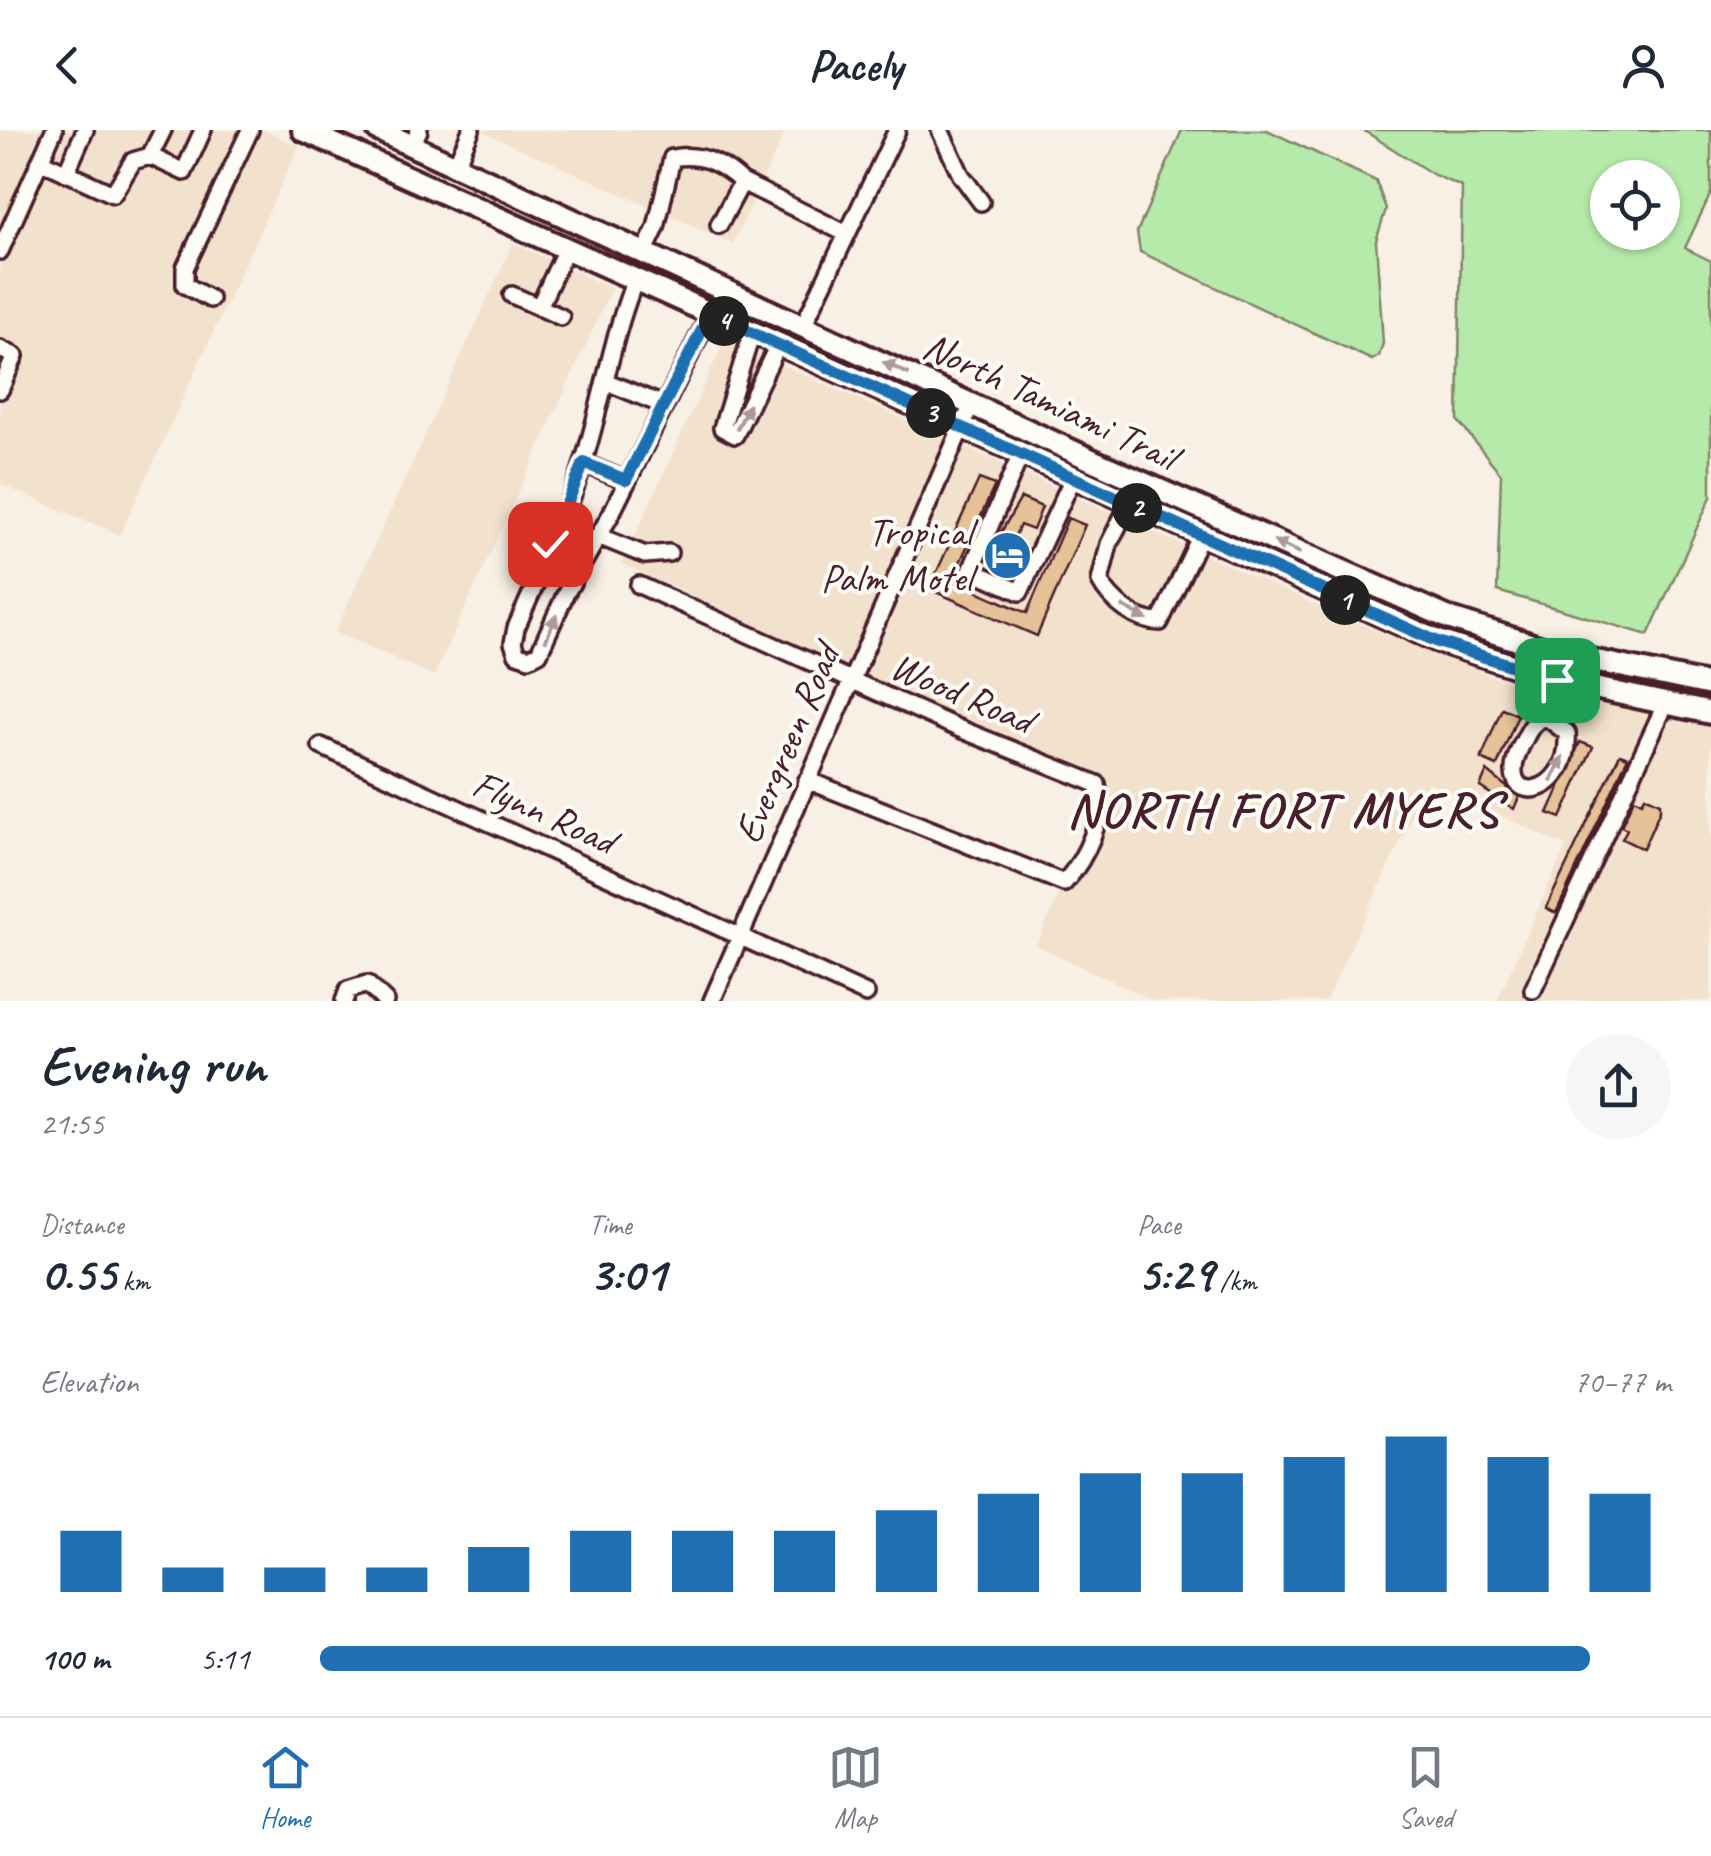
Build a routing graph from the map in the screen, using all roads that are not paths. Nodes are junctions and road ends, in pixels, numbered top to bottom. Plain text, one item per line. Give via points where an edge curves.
1 (57, 130) edge
2 (163, 130) edge
3 (204, 130) edge
4 (250, 130) edge
5 (303, 130) edge
6 (378, 130) edge
7 (471, 130) edge
8 (897, 130) edge
9 (940, 130) edge
10 (83, 135) edge
11 (416, 138) edge
12 (150, 156) junction
13 (41, 161) junction
14 (456, 167) junction
15 (66, 173) junction
16 (742, 182) junction
17 (423, 184) junction
18 (504, 189) junction
19 (981, 202) dead end
20 (502, 220) junction
21 (580, 224) junction
22 (719, 225) dead end
23 (847, 234) junction
24 (566, 249) junction
25 (0, 251) edge
26 (643, 255) junction
27 (635, 280) junction
28 (512, 294) dead end
29 (210, 299) dead end
30 (538, 307) junction
31 (710, 314) junction
32 (561, 317) dead end
33 (804, 324) junction
34 (752, 333) junction
35 (778, 345) junction
36 (0, 349) edge
37 (607, 382) junction
38 (0, 390) edge
39 (971, 404) junction
40 (662, 405) junction
41 (962, 426) junction
42 (1021, 454) junction
43 (584, 463) junction
44 (1074, 478) junction
45 (626, 480) junction
46 (1129, 504) junction
47 (598, 536) junction
48 (1201, 536) junction
49 (669, 553) dead end
50 (537, 580) junction
51 (1307, 583) junction
52 (639, 586) dead end
53 (1377, 586) junction
54 (566, 593) junction
55 (1378, 614) junction
56 (1452, 619) junction
57 (850, 680) junction
58 (1557, 680) junction
59 (1711, 684) edge
60 (1665, 706) junction
61 (1711, 713) edge
62 (1545, 716) junction
63 (322, 746) dead end
64 (807, 780) junction
65 (739, 938) junction
66 (1533, 990) dead end
67 (866, 994) dead end
68 (344, 1001) edge
69 (385, 1001) edge
70 (712, 1001) edge

1 - 10 street
1 - 13 street
2 - 12 street
3 - 12 street via 184,172
4 - 29 street via 186,268 185,285
5 - 17 main road, North Tamiami Trail
6 - 11 main road, North Tamiami Trail
7 - 14 street
8 - 23 street
9 - 19 street
10 - 15 street
11 - 14 main road, North Tamiami Trail
12 - 15 street via 134,161 113,194
13 - 15 street
13 - 25 street
14 - 18 main road, North Tamiami Trail
16 - 22 street
16 - 23 street
16 - 26 street via 716,162 689,154 672,158
17 - 18 main road via 446,182 480,194
17 - 20 main road, North Tamiami Trail
18 - 21 main road, North Tamiami Trail
20 - 21 main road via 525,214
20 - 24 main road, North Tamiami Trail
21 - 26 main road, North Tamiami Trail
23 - 33 street
24 - 27 main road, North Tamiami Trail
24 - 30 street
26 - 33 main road, North Tamiami Trail
27 - 31 main road, North Tamiami Trail
27 - 37 street via 610,342
28 - 30 street
30 - 32 street
31 - 34 main road, North Tamiami Trail
31 - 40 street
39 -> 33 main road, North Tamiami Trail
34 - 35 main road, North Tamiami Trail
34 -> 35 street via 722,428 735,434
35 - 41 main road, North Tamiami Trail
36 - 38 street via 16,356
37 - 40 street
37 - 43 street
39 - 41 street, Evergreen Road
53 -> 39 main road, North Tamiami Trail
40 - 45 street
41 - 42 main road, North Tamiami Trail
41 - 57 street, Evergreen Road
42 - 44 main road, North Tamiami Trail
42 - 44 street via 971,570 987,578 1020,592
43 - 45 street
43 - 50 street
44 - 46 main road, North Tamiami Trail
45 - 47 street
46 - 48 main road, North Tamiami Trail
46 -> 48 street via 1100,582 1116,603 1150,622 1160,622
47 - 49 street via 645,555
47 - 54 street
48 - 51 main road, North Tamiami Trail
50 - 54 street
50 -> 54 street via 516,628 517,654 540,654
51 - 53 main road via 1351,594
51 - 55 main road, North Tamiami Trail
52 - 57 street, Wood Road
53 - 56 main road, North Tamiami Trail
55 - 56 main road via 1397,607
55 - 58 main road, North Tamiami Trail via 1438,642
56 - 59 main road, North Tamiami Trail via 1558,653
57 - 64 street, Evergreen Road
57 - 64 street, Wood Road via 1096,784 1101,802 1095,829 1064,883
58 - 60 main road, North Tamiami Trail
58 - 62 street
60 - 61 main road, North Tamiami Trail
60 - 66 street
62 -> 62 street via 1532,724 1512,770 1529,790 1551,784 1568,746 1567,733
63 - 65 street, Flynn Road
64 - 65 street, Evergreen Road
65 - 67 street, Flynn Road
65 - 70 street, Evergreen Road
68 - 69 street via 348,990 368,984

